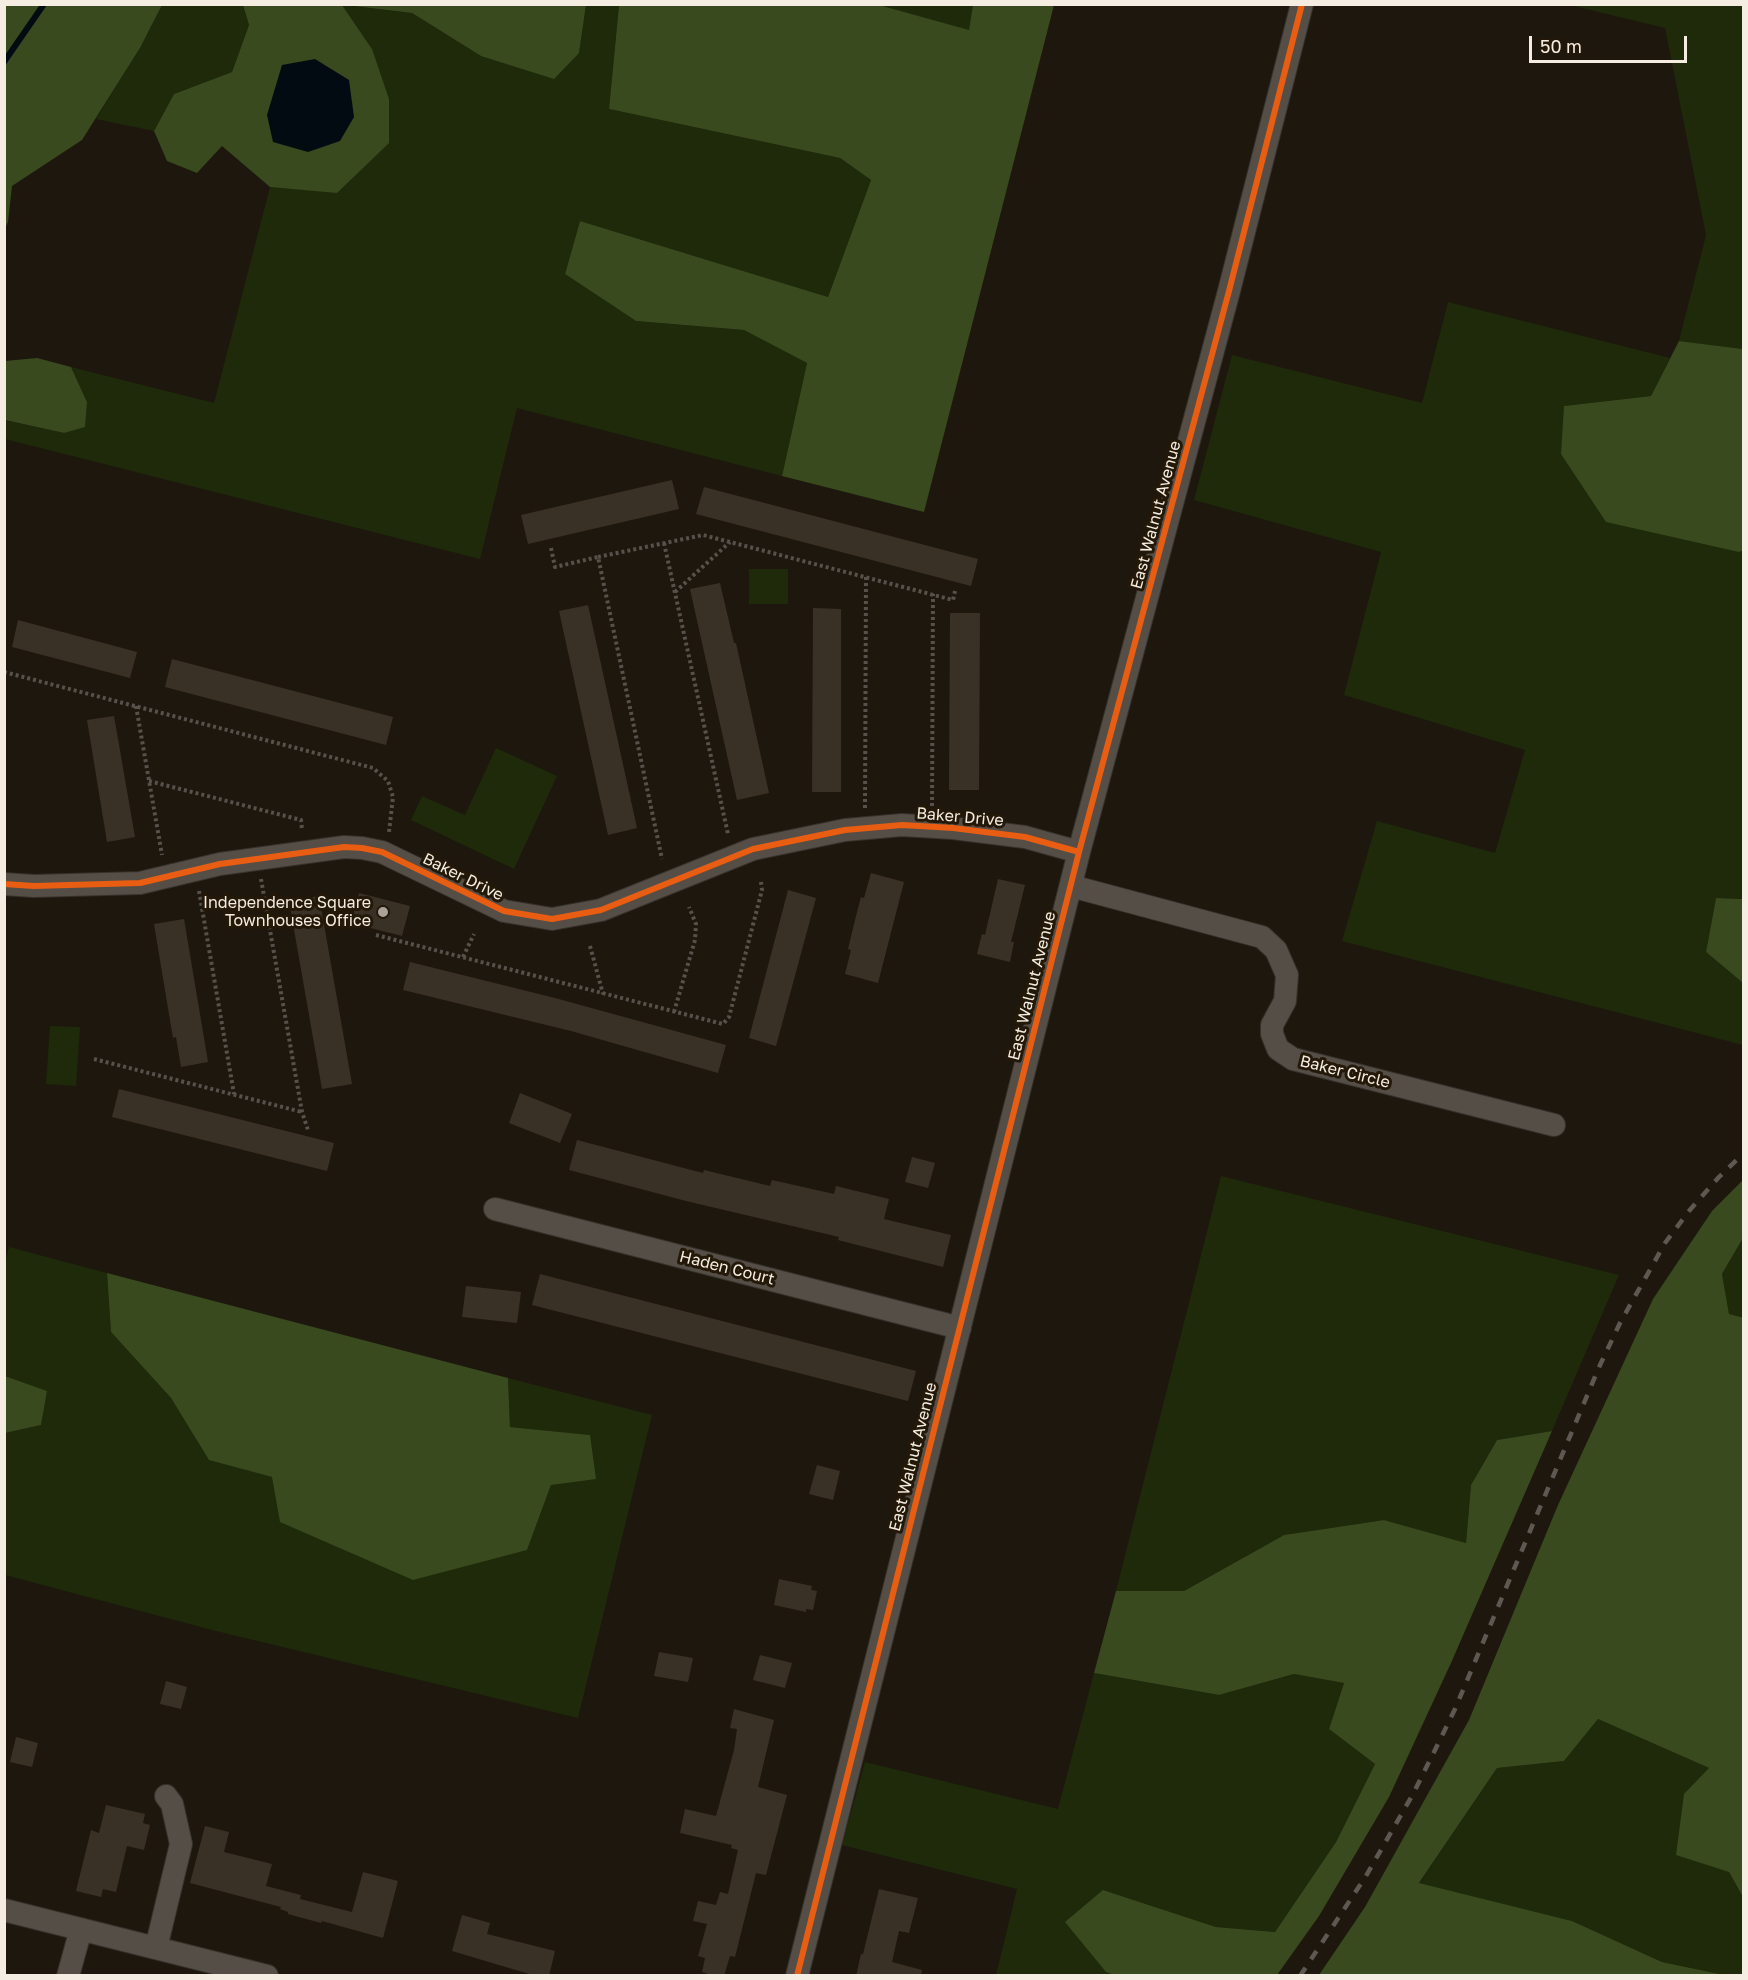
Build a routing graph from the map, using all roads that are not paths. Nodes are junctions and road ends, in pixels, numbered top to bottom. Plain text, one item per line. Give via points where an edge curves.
1 (1302, 4) edge
2 (1079, 852) junction
3 (4, 884) edge
4 (1071, 886) junction
5 (1554, 1125) dead end
6 (495, 1209) dead end
7 (960, 1328) junction
8 (166, 1796) dead end
9 (4, 1910) edge
10 (81, 1929) junction
11 (156, 1948) junction
12 (68, 1976) edge
13 (267, 1976) edge
14 (797, 1976) edge

1 - 2 street, East Walnut Avenue
2 - 3 street, Baker Drive via 1025,837 954,828 902,825 845,830 753,849 600,910 552,919 504,911 382,852 362,848 344,847 220,864 140,883
2 - 4 street, East Walnut Avenue
4 - 5 street, Baker Circle via 1262,937 1276,950 1287,975 1285,1001 1272,1025 1272,1034 1278,1049 1293,1059
4 - 7 street, East Walnut Avenue
6 - 7 street, Haden Court
7 - 14 street, East Walnut Avenue
8 - 11 street via 172,1803 181,1844
9 - 10 street
10 - 11 street
10 - 12 street
11 - 13 street

